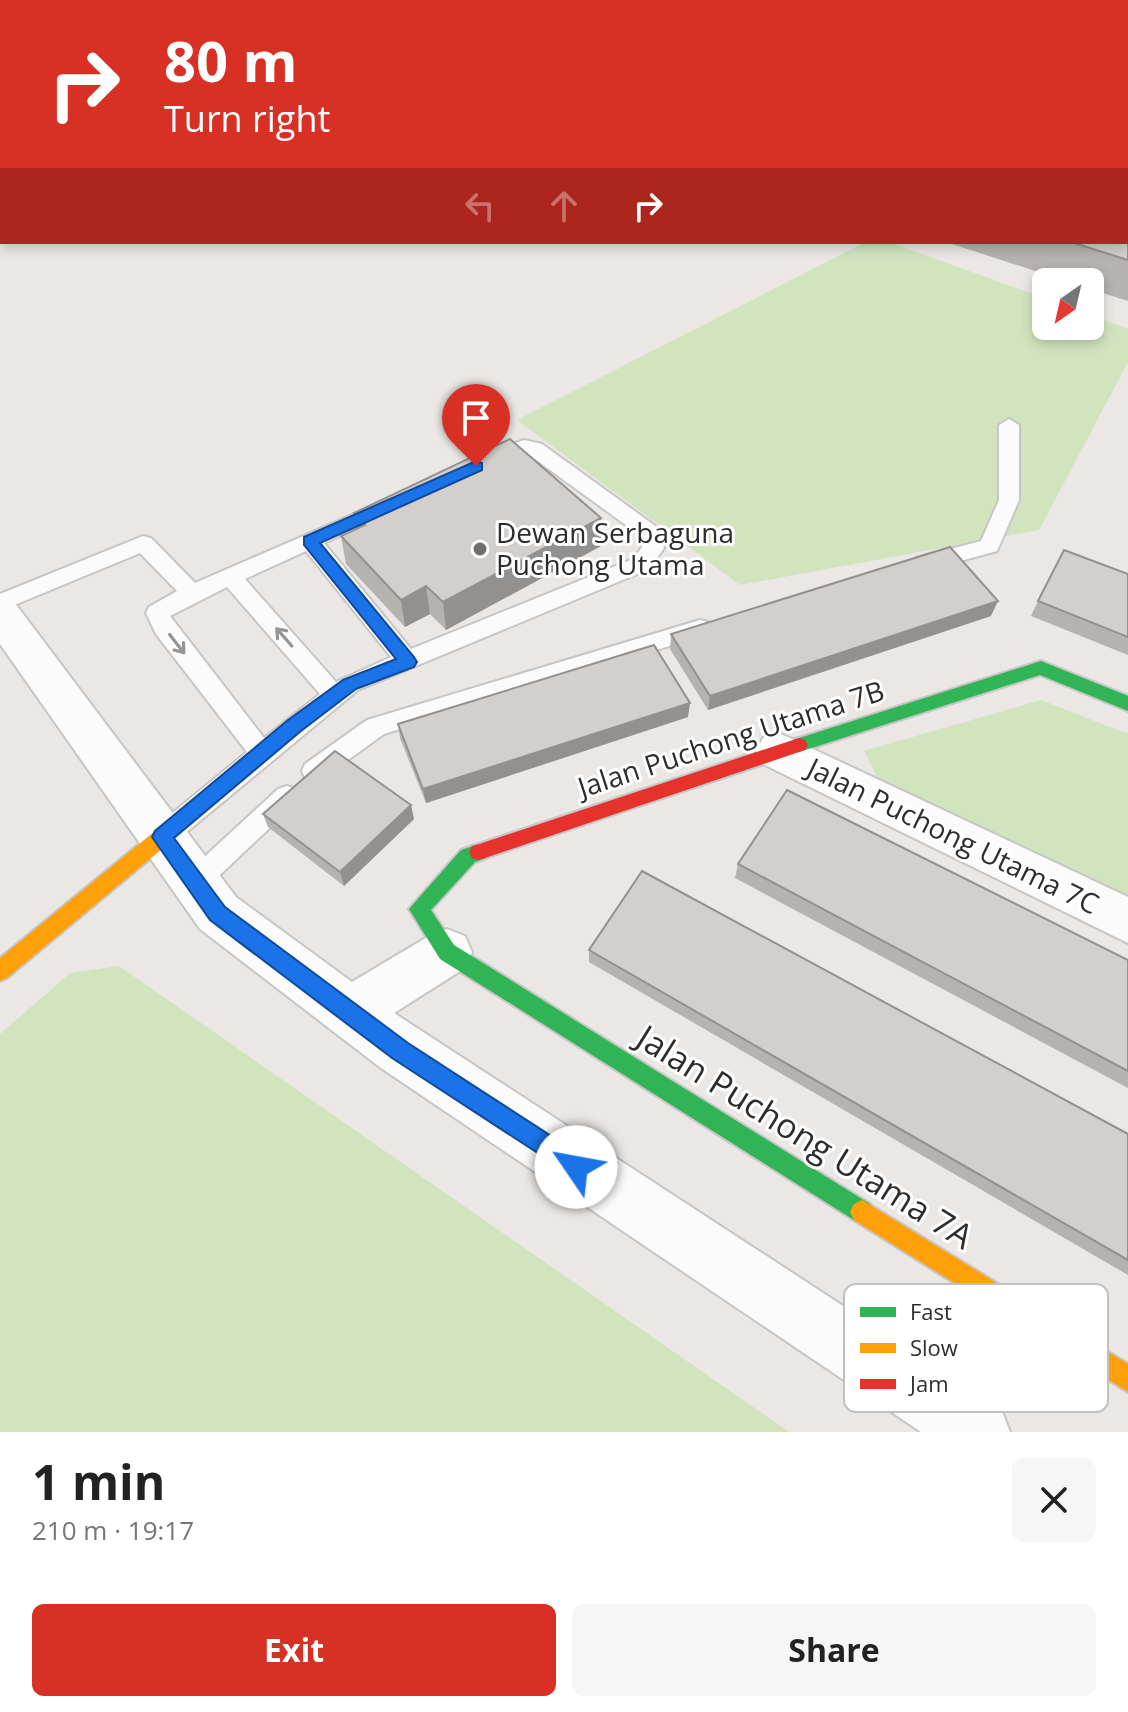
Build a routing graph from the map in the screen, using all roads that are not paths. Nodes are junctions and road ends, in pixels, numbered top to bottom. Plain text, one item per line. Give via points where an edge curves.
1 (1009, 425) dead end
2 (476, 466) edge
3 (407, 497) edge
4 (310, 541) junction
5 (899, 570) edge
6 (230, 576) junction
7 (192, 593) junction
8 (0, 603) edge
9 (0, 613) edge
10 (722, 622) edge
11 (408, 662) junction
12 (335, 696) junction
13 (1128, 704) edge
14 (779, 751) junction
15 (262, 753) junction
16 (162, 837) junction
17 (195, 882) junction
18 (1128, 921) edge
19 (447, 952) junction
20 (0, 971) edge
21 (350, 1012) junction
22 (976, 1284) edge
23 (844, 1343) edge
24 (1108, 1366) edge
25 (1128, 1379) edge
26 (948, 1412) edge
27 (978, 1432) edge

1 - 5 lane via 1009,500 989,546
2 - 11 lane via 524,446 535,449 651,533 653,548 641,564
3 - 4 lane
4 - 6 lane
4 - 11 lane
6 - 7 lane
12 -> 6 lane
7 - 8 lane via 143,543
7 -> 15 lane via 157,613
9 - 16 street
10 - 17 lane via 376,727 315,771
11 - 12 lane via 350,684
12 - 15 lane
13 - 14 street, Jalan Puchong Utama 7B via 1041,668
14 - 18 street, Jalan Puchong Utama 7C
14 - 19 street, Jalan Puchong Utama 7B via 468,856 419,909
15 - 16 lane
16 - 17 street
16 - 20 street
17 - 21 street via 218,913
19 - 21 street
19 - 22 street, Jalan Puchong Utama 7A
21 - 23 street
24 - 25 street, Jalan Puchong Utama 7A
26 - 27 street

